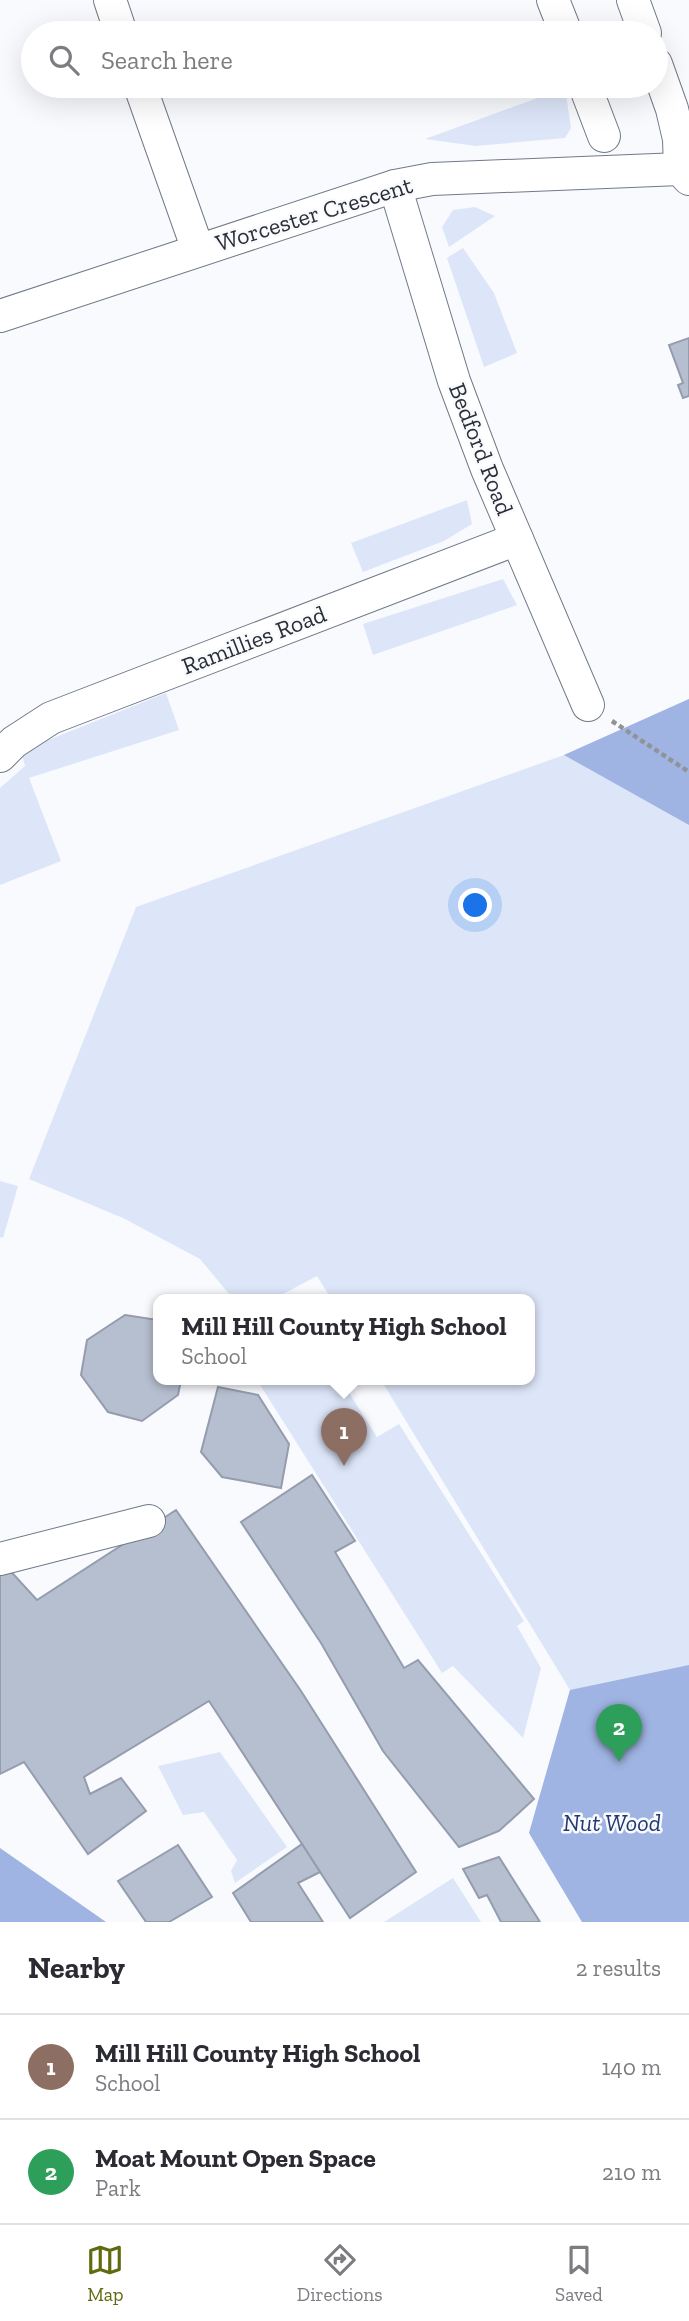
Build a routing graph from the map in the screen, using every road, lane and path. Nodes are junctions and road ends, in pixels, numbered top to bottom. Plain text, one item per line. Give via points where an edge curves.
1 (110, 0) edge
2 (553, 0) edge
3 (633, 0) edge
4 (117, 21) edge
5 (561, 21) edge
6 (641, 21) edge
7 (144, 98) edge
8 (590, 98) edge
9 (668, 98) edge
10 (604, 136) dead end
11 (685, 174) edge
12 (395, 186) junction
13 (198, 250) junction
14 (0, 316) edge
15 (517, 539) junction
16 (588, 705) joint
17 (0, 756) edge
18 (689, 772) edge
19 (149, 1521) dead end
20 (0, 1559) edge

1 - 4 street
2 - 5 street
3 - 6 street
7 - 13 street
8 - 10 street
9 - 11 street
11 - 12 street, Worcester Crescent via 432,179
12 - 13 street, Worcester Crescent
12 - 15 street, Bedford Road via 454,381
13 - 14 street, Worcester Crescent
15 - 16 street, Bedford Road
15 - 17 street, Ramillies Road via 51,718
16 - 18 path
19 - 20 street

